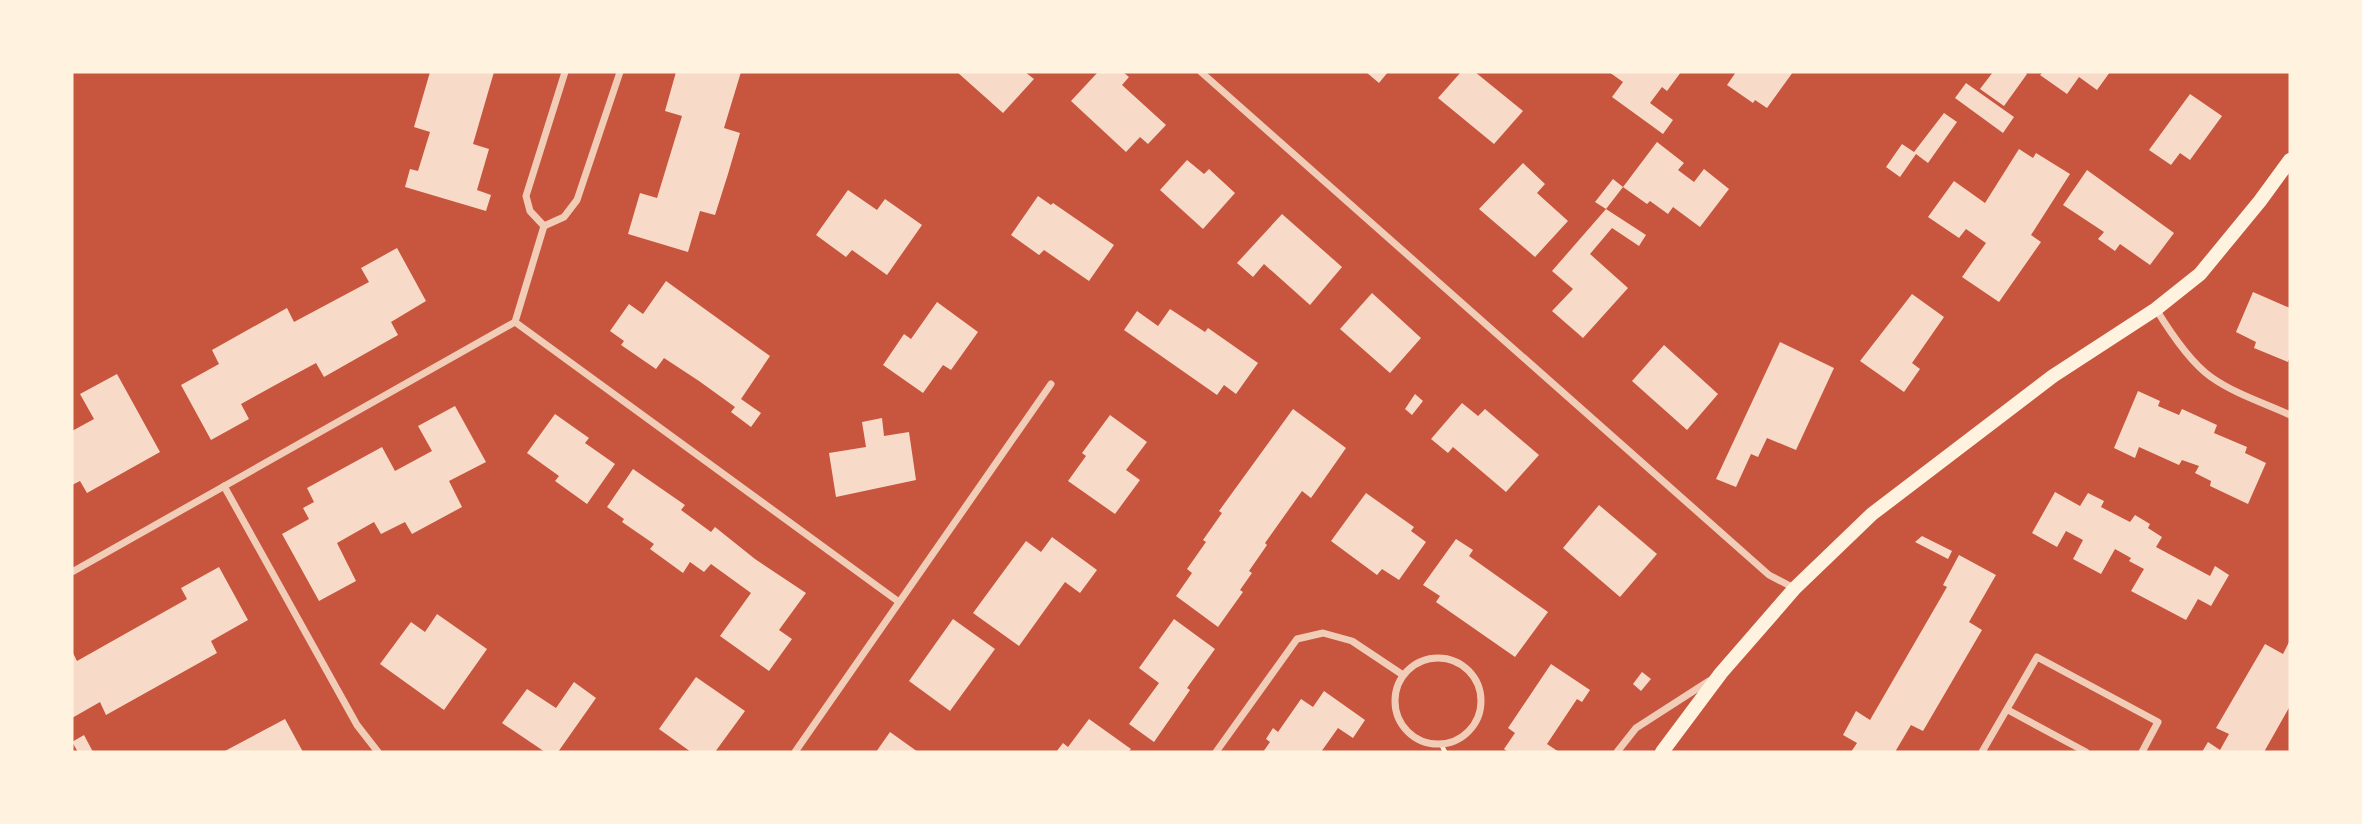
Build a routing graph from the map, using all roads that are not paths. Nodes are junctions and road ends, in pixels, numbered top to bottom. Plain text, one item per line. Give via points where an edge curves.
1 (565, 72) edge
2 (620, 72) edge
3 (1201, 72) edge
4 (2290, 160) edge
5 (544, 226) junction
6 (2157, 309) junction
7 (515, 323) junction
8 (1051, 384) dead end
9 (2290, 415) edge
10 (224, 486) junction
11 (72, 572) edge
12 (1795, 588) junction
13 (899, 602) junction
14 (1721, 673) junction
15 (1403, 675) junction
16 (2008, 710) junction
17 (378, 752) edge
18 (795, 752) edge
19 (1216, 752) edge
20 (1617, 752) edge
21 (1662, 752) edge
22 (1982, 752) edge
23 (2086, 752) edge
24 (2142, 752) edge

1 - 5 street via 527,196 530,211
2 - 5 street via 577,200 564,217
3 - 12 street via 1769,575
4 - 6 main road via 2200,275
5 - 7 street
6 - 9 street via 2172,335 2208,375
6 - 12 main road via 2053,376 1872,514
7 - 10 street
7 - 13 street
8 - 13 street
10 - 11 street
10 - 17 street via 357,725
12 - 14 main road
13 - 18 street
14 - 20 street via 1636,728
14 - 21 main road
15 - 15 street via 1414,665 1441,657 1468,669 1481,694 1476,722 1455,741 1427,743 1414,737 1397,715 1397,687
15 - 19 street via 1352,641 1323,633 1297,639
16 - 22 street
16 - 23 street
16 - 24 street via 2037,657 2158,722

